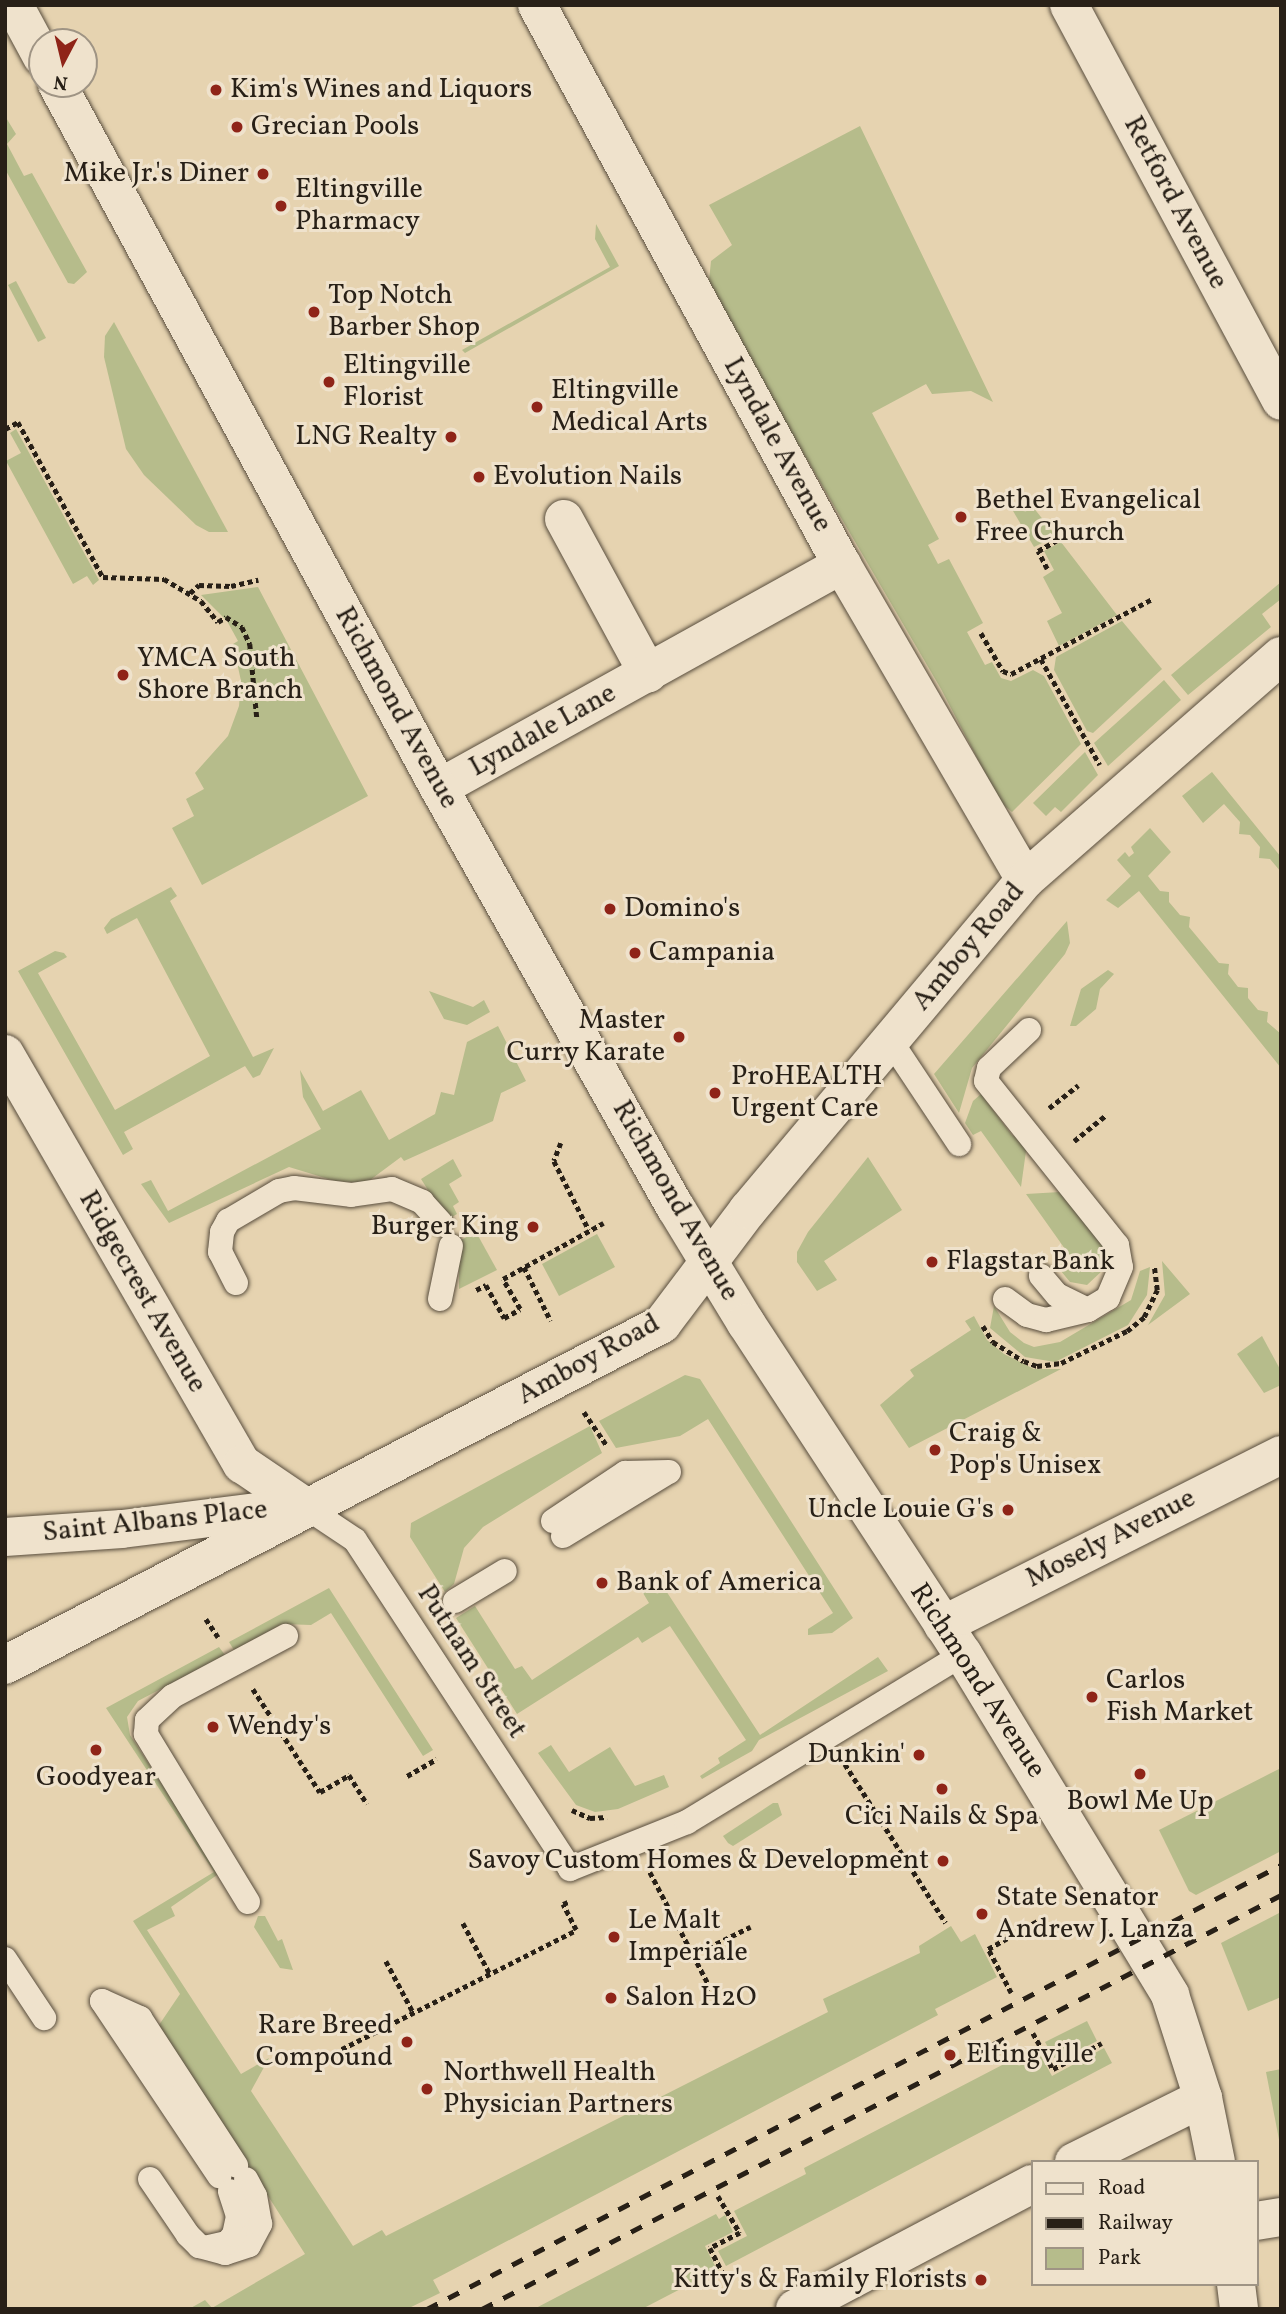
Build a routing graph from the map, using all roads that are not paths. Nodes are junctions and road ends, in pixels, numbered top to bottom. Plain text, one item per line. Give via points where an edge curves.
1 (14, 5) edge
2 (537, 5) edge
3 (1069, 5) edge
4 (28, 31) edge
5 (65, 98) edge
6 (1281, 401) edge
7 (564, 519) dead end
8 (842, 565) junction
9 (1281, 656) edge
10 (648, 674) junction
11 (439, 788) junction
12 (1025, 880) junction
13 (1029, 1030) dead end
14 (890, 1040) junction
15 (5, 1054) edge
16 (959, 1144) dead end
17 (441, 1223) dead end
18 (451, 1246) dead end
19 (709, 1263) junction
20 (236, 1283) dead end
21 (452, 1297) road end
22 (1088, 1310) junction
23 (1281, 1455) edge
24 (669, 1472) dead end
25 (304, 1506) junction
26 (558, 1528) dead end
27 (5, 1537) edge
28 (501, 1564) dead end
29 (460, 1589) dead end
30 (286, 1636) dead end
31 (953, 1640) junction
32 (5, 1665) edge
33 (248, 1902) dead end
34 (5, 1959) edge
35 (102, 2001) dead end
36 (44, 2018) dead end
37 (1203, 2098) junction
38 (1078, 2160) edge
39 (1216, 2160) edge
40 (150, 2179) dead end
41 (1030, 2185) edge
42 (1281, 2217) edge
43 (1258, 2221) edge
44 (1236, 2286) edge
45 (795, 2309) edge
46 (1239, 2309) edge

1 - 4 main road
2 - 8 main road, Lyndale Avenue
3 - 6 main road, Retford Avenue
5 - 11 main road, Richmond Avenue
7 - 10 main road, Lyndale Lane
8 - 10 main road, Lyndale Lane
8 - 12 main road, Lyndale Avenue
9 - 12 main road, Amboy Road
10 - 11 main road, Lyndale Lane
11 - 19 main road, Richmond Avenue
12 - 14 main road, Amboy Road
13 - 22 lane via 989,1068 986,1081 1117,1245 1121,1267 1116,1288
14 - 16 lane
14 - 19 main road, Amboy Road
15 - 25 main road, Ridgecrest Avenue via 242,1464
17 - 20 lane via 422,1202 392,1189 351,1195 294,1188 279,1191 228,1221 222,1232 220,1252
18 - 21 lane
19 - 25 main road, Amboy Road via 662,1324
19 - 31 main road, Richmond Avenue
22 - 22 lane via 1057,1295 1022,1288 1027,1315 1046,1320
23 - 31 main road, Mosely Avenue via 1159,1513
24 - 26 lane via 625,1474
25 - 27 main road, Saint Albans Place via 122,1529
25 - 31 lane, Putnam Street via 355,1541 570,1869 687,1822
25 - 32 main road, Amboy Road
28 - 29 lane
30 - 33 lane via 173,1696 147,1720 146,1734
31 - 37 main road, Richmond Avenue via 1170,1995
34 - 36 lane
35 - 40 lane via 259,2210 257,2235 249,2245 225,2253 199,2246
37 - 38 main road
37 - 39 main road, Richmond Avenue
41 - 45 main road
42 - 43 main road
44 - 46 main road

